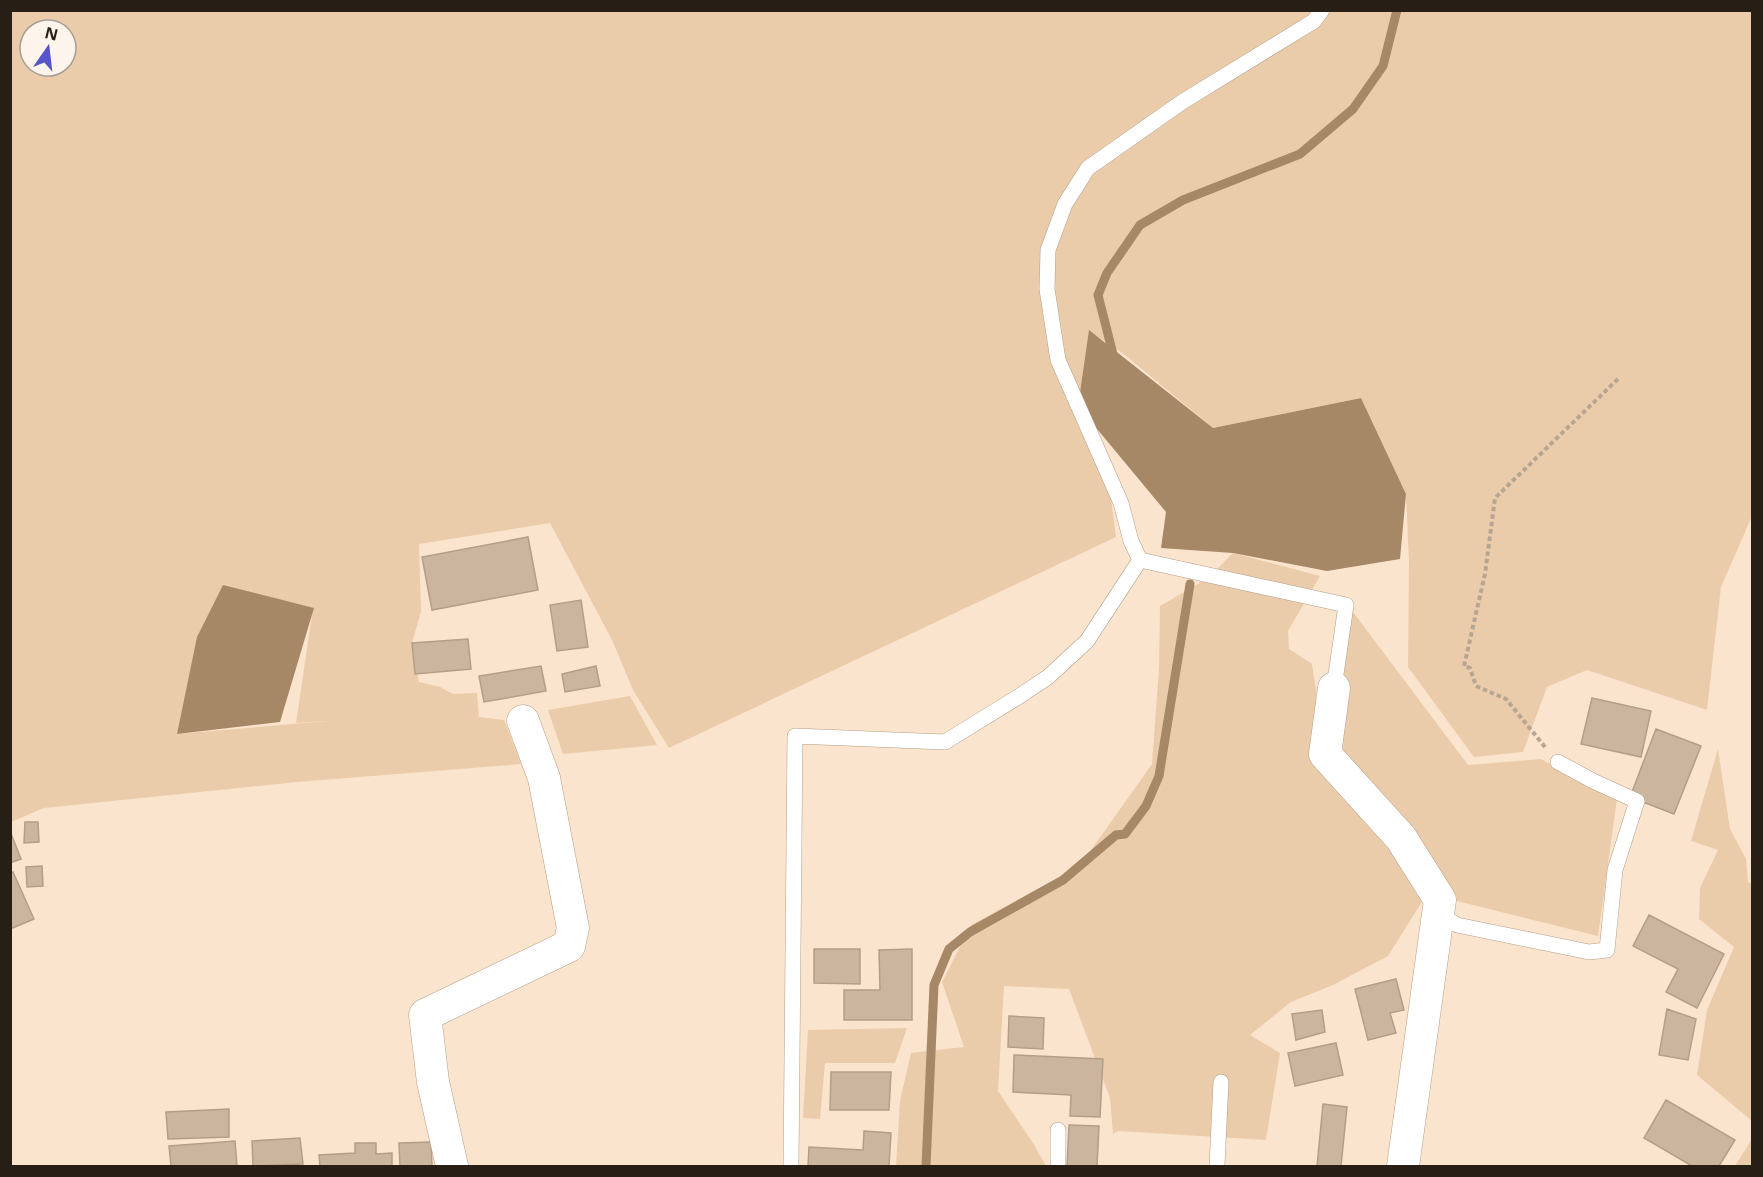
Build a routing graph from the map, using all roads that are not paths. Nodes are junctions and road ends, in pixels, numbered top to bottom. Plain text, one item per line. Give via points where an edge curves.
1 (1322, 10) edge
2 (1140, 560) junction
3 (1334, 688) joint
4 (523, 721) dead end
5 (1558, 762) road end
6 (1438, 913) junction
7 (1221, 1082) dead end
8 (1058, 1130) dead end
9 (452, 1167) edge
10 (791, 1167) edge
11 (1058, 1167) edge
12 (1217, 1167) edge
13 (1403, 1167) edge

1 - 2 lane via 1314,21 1182,102 1088,168 1065,204 1048,250 1047,289 1058,360 1121,503
2 - 3 lane via 1346,605
2 - 10 lane via 1087,641 1040,682 945,742 795,736
3 - 6 street via 1325,754 1401,838 1440,900
4 - 9 street via 544,778 573,928 569,946 425,1015 433,1082
5 - 6 lane via 1637,801 1615,870 1607,950 1589,952 1457,925
6 - 13 street
7 - 12 lane
8 - 11 lane

